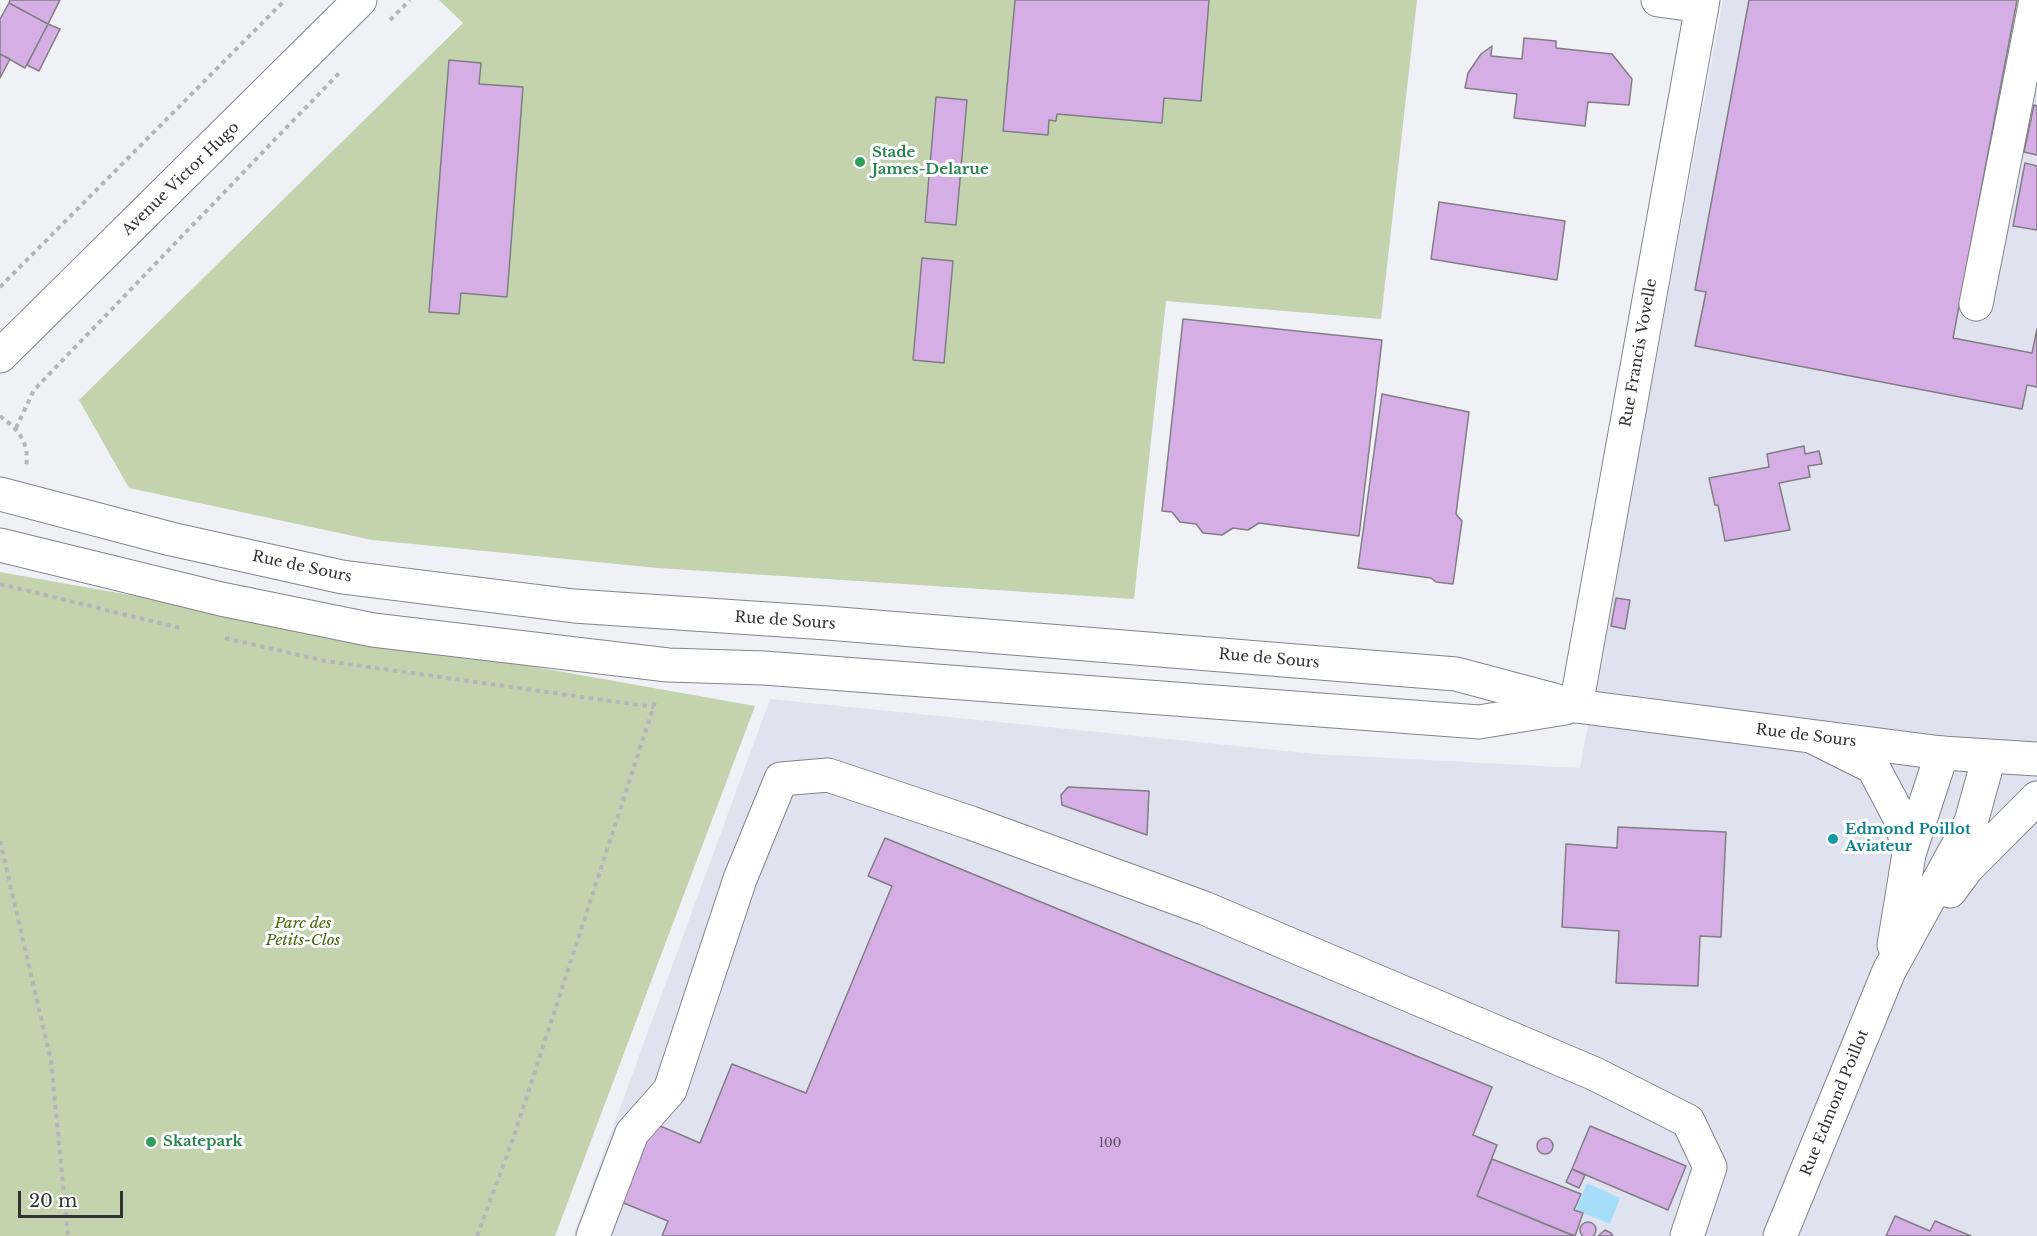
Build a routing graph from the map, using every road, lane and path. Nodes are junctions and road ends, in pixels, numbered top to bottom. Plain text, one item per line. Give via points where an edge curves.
1 (285, 0) edge
2 (360, 0) edge
3 (410, 0) edge
4 (1658, 0) edge
5 (2036, 0) edge
6 (1703, 3) edge
7 (385, 25) dead end
8 (344, 68) dead end
9 (0, 287) edge
10 (1976, 304) dead end
11 (0, 356) edge
12 (0, 416) edge
13 (16, 428) junction
14 (8, 496) edge
15 (0, 545) edge
16 (1576, 706) junction
17 (654, 707) dead end
18 (1811, 736) junction
19 (1942, 753) junction
20 (1989, 757) junction
21 (2037, 759) edge
22 (2037, 798) edge
23 (0, 841) edge
24 (1909, 854) junction
25 (1889, 971) junction
26 (68, 1236) edge
27 (477, 1236) edge
28 (593, 1236) edge
29 (1687, 1236) edge
30 (1780, 1236) edge

1 - 9 path
2 - 11 main road, Avenue Victor Hugo
3 - 7 path
4 - 6 main road
5 - 10 main road
6 - 16 main road, Rue Francis Vovelle
8 - 13 path via 34,390
12 - 13 path
13 - 14 path via 28,455 25,472
14 - 16 main road, Rue de Sours via 171,539 342,577 574,606 1456,674
15 - 16 main road, Rue de Sours via 221,599 373,630 668,666 764,668 1479,722
16 - 18 main road, Rue de Sours
17 - 27 path via 512,1142
18 - 19 main road, Rue de Sours
18 - 24 main road, Rue Edmond Poillot via 1873,767 1901,820
19 - 20 main road, Rue de Sours
19 - 24 main road, Rue Edmond Poillot
20 - 21 main road, Rue de Sours
20 - 25 main road, Rue Edmond Poillot via 1971,822
22 - 25 main road, Rue Edmond Poillot via 1967,868
23 - 26 path via 51,1061
24 - 25 main road, Rue Edmond Poillot
25 - 30 main road, Rue Edmond Poillot
28 - 29 main road via 632,1132 670,1090 740,879 781,779 828,775 1204,908 1595,1074 1688,1121 1710,1167

